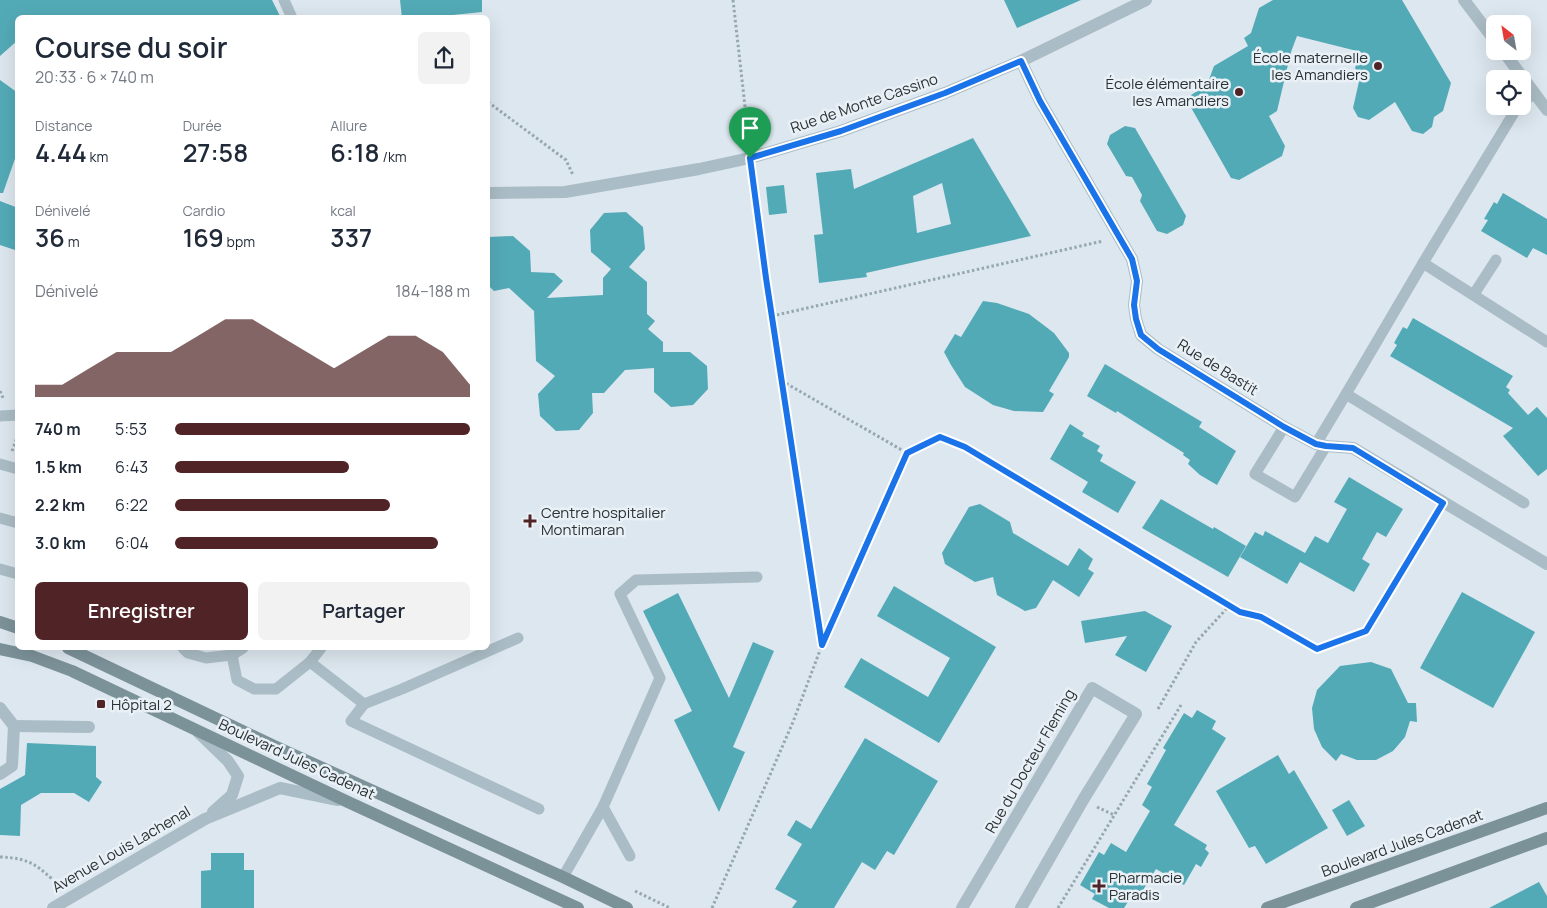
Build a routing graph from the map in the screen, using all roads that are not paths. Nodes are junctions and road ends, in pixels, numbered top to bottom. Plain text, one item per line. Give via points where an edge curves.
1 (284, 0) edge
2 (1146, 0) edge
3 (1464, 0) edge
4 (291, 15) edge
5 (1486, 29) edge
6 (1510, 60) edge
7 (1021, 61) junction
8 (1534, 93) junction
9 (1531, 96) edge
10 (1547, 110) edge
11 (1511, 115) edge
12 (490, 192) edge
13 (1496, 260) dead end
14 (1423, 263) junction
15 (1474, 294) junction
16 (1547, 342) edge
17 (1346, 394) junction
18 (15, 415) edge
19 (0, 416) edge
20 (1284, 427) junction
21 (1321, 445) junction
22 (0, 464) edge
23 (15, 468) edge
24 (1524, 503) dead end
25 (0, 518) edge
26 (15, 523) edge
27 (1547, 564) edge
28 (0, 569) edge
29 (15, 573) edge
30 (757, 577) dead end
31 (0, 622) edge
32 (15, 627) edge
33 (518, 638) dead end
34 (0, 649) edge
35 (72, 650) edge
36 (185, 650) edge
37 (240, 650) edge
38 (319, 650) edge
39 (232, 656) junction
40 (310, 662) junction
41 (364, 704) junction
42 (0, 708) edge
43 (14, 726) junction
44 (88, 728) dead end
45 (194, 728) junction
46 (0, 774) edge
47 (348, 802) junction
48 (603, 807) junction
49 (1547, 808) edge
50 (539, 809) dead end
51 (205, 819) junction
52 (1547, 838) edge
53 (630, 856) dead end
54 (563, 877) junction
55 (57, 907) edge
56 (578, 908) edge
57 (627, 908) edge
58 (962, 908) edge
59 (1021, 908) edge
60 (1267, 908) edge
61 (1356, 908) edge

1 - 4 lane
2 - 7 street, Rue de Monte Cassino
3 - 5 street
6 - 8 street
7 - 12 street, Rue de Monte Cassino via 841,131 750,158 565,192
7 - 20 street, Rue de Bastit via 1040,101 1132,259 1137,281 1134,305 1141,335 1158,349
8 - 9 lane
8 - 10 street
11 - 14 lane
13 - 15 lane
14 - 15 lane
14 - 17 lane
15 - 16 lane
17 - 21 lane
17 - 24 lane
18 - 19 lane
20 - 21 street, Rue de Bastit
20 - 21 lane via 1255,474 1295,497
21 - 27 street, Rue de Bastit via 1353,448
22 - 23 lane
25 - 26 lane
28 - 29 lane
30 - 48 lane via 636,580 620,594 660,678
31 - 32 street
33 - 41 lane
34 - 45 street, Boulevard Jules Cadenat via 32,656 72,671
35 - 54 street, Boulevard Jules Cadenat
36 - 39 lane via 188,654 206,658
37 - 39 lane
38 - 40 lane
39 - 40 lane via 237,680 254,689 276,689
40 - 41 lane
41 - 50 lane via 351,721
42 - 43 street
43 - 44 street
43 - 46 street via 12,766
45 - 47 street, Boulevard Jules Cadenat
45 - 51 street, Avenue Louis Lachenal via 228,761 238,776 232,795
47 - 51 street, Avenue Louis Lachenal via 280,788
47 - 56 street, Boulevard Jules Cadenat
48 - 53 lane
48 - 54 lane
49 - 60 street, Boulevard Jules Cadenat
51 - 55 street, Avenue Louis Lachenal
52 - 61 street
54 - 57 street, Boulevard Jules Cadenat
58 - 59 street, Rue du Docteur Fleming via 1092,688 1136,714 1082,800

